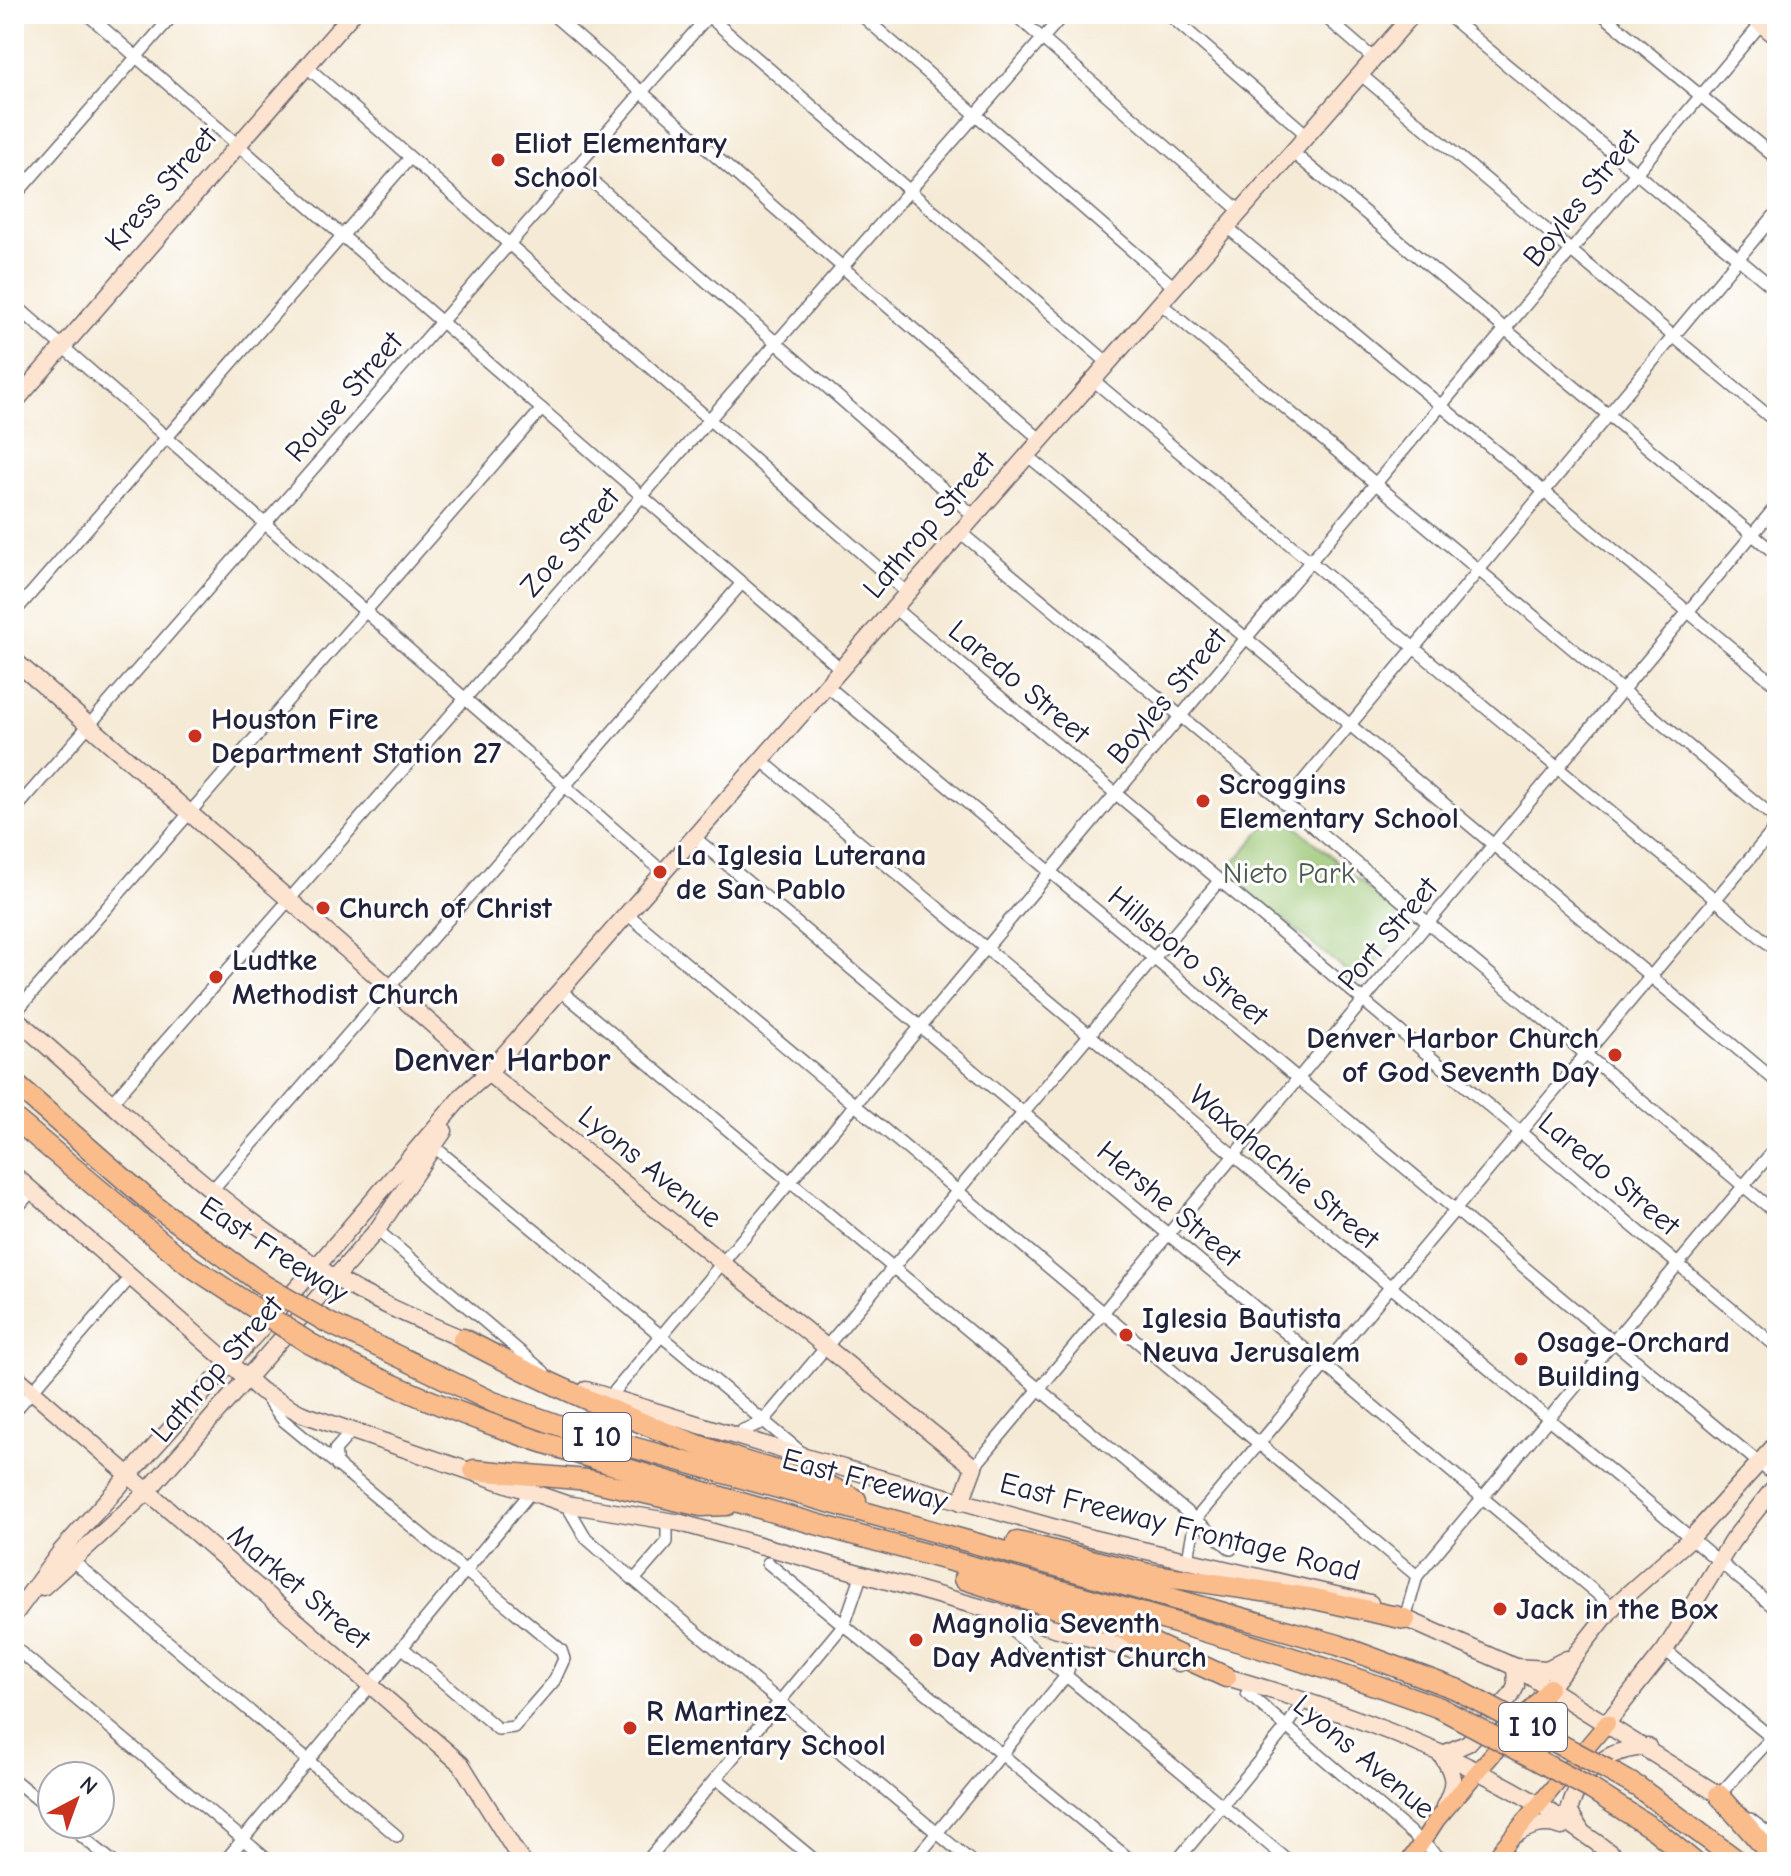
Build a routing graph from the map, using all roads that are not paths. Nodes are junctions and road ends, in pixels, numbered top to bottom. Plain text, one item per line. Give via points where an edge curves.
1 (87, 14) edge
2 (174, 14) edge
3 (352, 14) edge
4 (552, 14) edge
5 (860, 14) edge
6 (1014, 14) edge
7 (1064, 14) edge
8 (1168, 14) edge
9 (1322, 14) edge
10 (1413, 14) edge
11 (1446, 14) edge
12 (1602, 14) edge
13 (708, 15) edge
14 (1755, 19) edge
15 (1777, 37) edge
16 (1042, 39) junction
17 (136, 58) junction
18 (1374, 59) junction
19 (306, 66) junction
20 (1360, 74) junction
21 (641, 93) junction
22 (1699, 94) junction
23 (976, 114) junction
24 (1307, 135) junction
25 (237, 145) junction
26 (1292, 152) junction
27 (409, 159) junction
28 (1777, 159) edge
29 (576, 167) junction
30 (1635, 172) junction
31 (910, 191) junction
32 (14, 197) edge
33 (1240, 211) junction
34 (1777, 212) edge
35 (1227, 227) junction
36 (343, 235) junction
37 (508, 245) junction
38 (1571, 251) junction
39 (1737, 259) junction
40 (843, 268) junction
41 (1174, 287) junction
42 (1777, 291) edge
43 (1160, 303) junction
44 (14, 304) edge
45 (442, 321) junction
46 (1506, 328) junction
47 (1673, 336) junction
48 (776, 343) junction
49 (63, 347) junction
50 (1108, 363) junction
51 (1093, 380) junction
52 (14, 403) edge
53 (1440, 405) junction
54 (542, 409) junction
55 (1607, 413) junction
56 (709, 420) junction
57 (1777, 423) edge
58 (166, 438) junction
59 (1041, 440) junction
60 (1027, 455) junction
61 (1375, 484) junction
62 (1544, 491) junction
63 (641, 497) junction
64 (1777, 505) edge
65 (974, 516) junction
66 (265, 524) junction
67 (960, 532) junction
68 (1752, 534) junction
69 (1777, 555) edge
70 (1311, 561) junction
71 (1478, 570) junction
72 (742, 583) junction
73 (907, 593) junction
74 (894, 608) junction
75 (364, 612) junction
76 (1688, 612) junction
77 (14, 613) edge
78 (1247, 639) junction
79 (1412, 647) junction
80 (14, 660) edge
81 (841, 669) junction
82 (826, 685) junction
83 (1777, 686) edge
84 (1623, 689) junction
85 (465, 698) junction
86 (1181, 717) junction
87 (1348, 723) junction
88 (89, 726) junction
89 (761, 760) junction
90 (1558, 767) junction
91 (564, 785) junction
92 (1116, 794) junction
93 (1284, 804) junction
94 (14, 811) edge
95 (189, 813) junction
96 (1777, 823) edge
97 (694, 837) junction
98 (1493, 846) junction
99 (662, 871) junction
100 (1050, 872) junction
101 (1219, 881) junction
102 (1716, 899) junction
103 (289, 900) junction
104 (626, 913) junction
105 (1428, 924) junction
106 (985, 950) junction
107 (1777, 951) edge
108 (1153, 959) junction
109 (1650, 976) junction
110 (389, 987) junction
111 (560, 990) junction
112 (1364, 1001) junction
113 (14, 1015) edge
114 (920, 1028) junction
115 (1089, 1036) junction
116 (1586, 1054) junction
117 (488, 1073) junction
118 (1298, 1078) junction
119 (1777, 1082) edge
120 (14, 1083) edge
121 (113, 1101) junction
122 (856, 1105) junction
123 (1024, 1115) junction
124 (14, 1118) edge
125 (1520, 1132) junction
126 (429, 1142) junction
127 (1777, 1146) edge
128 (1233, 1156) junction
129 (14, 1175) edge
130 (791, 1183) junction
131 (1744, 1186) junction
132 (213, 1189) junction
133 (32, 1191) junction
134 (958, 1191) junction
135 (1455, 1209) junction
136 (14, 1211) edge
137 (1777, 1214) edge
138 (377, 1230) junction
139 (1169, 1235) junction
140 (724, 1263) junction
141 (1678, 1263) junction
142 (317, 1266) junction
143 (894, 1268) junction
144 (131, 1277) junction
145 (335, 1278) junction
146 (1391, 1288) junction
147 (1104, 1312) junction
148 (662, 1337) junction
149 (463, 1339) junction
150 (1612, 1341) junction
151 (828, 1346) junction
152 (1777, 1347) edge
153 (229, 1362) junction
154 (1326, 1365) junction
155 (14, 1375) edge
156 (246, 1377) junction
157 (549, 1377) junction
158 (1039, 1390) junction
159 (32, 1391) junction
160 (261, 1391) junction
161 (609, 1398) junction
162 (743, 1406) junction
163 (14, 1412) edge
164 (1549, 1419) junction
165 (762, 1423) junction
166 (358, 1432) junction
167 (742, 1434) junction
168 (1261, 1444) junction
169 (1776, 1445) edge
170 (808, 1458) junction
171 (1762, 1464) junction
172 (337, 1466) junction
173 (974, 1467) junction
174 (474, 1470) junction
175 (129, 1477) junction
176 (1777, 1481) edge
177 (531, 1492) junction
178 (146, 1493) junction
179 (1483, 1496) junction
180 (961, 1502) junction
181 (566, 1504) junction
182 (747, 1505) junction
183 (880, 1515) junction
184 (1195, 1520) junction
185 (667, 1521) junction
186 (1691, 1538) junction
187 (95, 1541) junction
188 (985, 1544) junction
189 (1231, 1549) dead end
190 (915, 1552) junction
191 (67, 1556) junction
192 (1188, 1559) junction
193 (1719, 1562) junction
194 (768, 1563) dead end
195 (466, 1573) junction
196 (862, 1573) junction
197 (1417, 1576) junction
198 (634, 1580) junction
199 (1613, 1607) junction
200 (18, 1610) edge
201 (1777, 1610) edge
202 (1405, 1619) junction
203 (845, 1623) junction
204 (1016, 1634) dead end
205 (1080, 1634) junction
206 (14, 1647) edge
207 (403, 1648) junction
208 (1665, 1650) junction
209 (1574, 1656) junction
210 (1515, 1667) junction
211 (1066, 1676) junction
212 (1226, 1677) junction
213 (372, 1686) junction
214 (1550, 1687) junction
215 (1247, 1693) dead end
216 (1304, 1701) junction
217 (782, 1702) junction
218 (1625, 1702) junction
219 (1607, 1723) junction
220 (1286, 1728) junction
221 (1775, 1735) edge
222 (1648, 1747) junction
223 (1004, 1754) junction
224 (1441, 1755) junction
225 (308, 1762) junction
226 (1475, 1772) junction
227 (717, 1779) junction
228 (14, 1780) edge
229 (1719, 1795) junction
230 (36, 1798) edge
231 (1223, 1805) junction
232 (1538, 1806) junction
233 (1437, 1819) junction
234 (937, 1833) junction
235 (1584, 1835) junction
236 (397, 1836) dead end
237 (1512, 1837) junction
238 (243, 1839) junction
239 (86, 1840) edge
240 (1777, 1840) edge
241 (1421, 1841) junction
242 (651, 1860) edge
243 (1777, 1861) edge
244 (113, 1862) edge
245 (224, 1862) edge
246 (270, 1862) edge
247 (522, 1862) edge
248 (817, 1862) edge
249 (913, 1862) edge
250 (972, 1862) edge
251 (1133, 1862) edge
252 (1176, 1862) edge
253 (1290, 1862) edge
254 (1409, 1862) edge
255 (1445, 1862) edge
256 (1491, 1862) edge
257 (1622, 1862) edge
258 (1694, 1862) edge
259 (1739, 1862) edge

1 - 17 street
2 - 17 street
3 - 19 street, Kress Street
4 - 21 street
5 - 23 street
6 - 16 street
7 - 16 street, Zoe Street
8 - 24 street
9 - 18 street
10 - 18 street, Lathrop Street
11 - 30 street
12 - 22 street
13 - 21 street, Rouse Street
13 - 31 street
14 - 15 street
14 - 22 street, Boyles Street
16 - 23 street, Zoe Street
16 - 33 street
17 - 25 street
17 - 32 street
18 - 20 street, Lathrop Street
19 - 25 street, Kress Street
19 - 27 street
20 - 24 street, Lathrop Street
20 - 38 street
21 - 29 street, Rouse Street
21 - 40 street
22 - 28 street
22 - 30 street, Boyles Street
23 - 31 street, Zoe Street
23 - 41 street
24 - 26 street, Lathrop Street
25 - 36 street
25 - 49 street, Kress Street
26 - 33 street, Lathrop Street
26 - 46 street
27 - 36 street
27 - 37 street
29 - 37 street, Rouse Street
29 - 48 street
30 - 38 street, Boyles Street
30 - 39 street
31 - 40 street, Zoe Street
31 - 50 street
33 - 35 street, Lathrop Street
34 - 39 street
35 - 41 street, Lathrop Street
35 - 53 street
36 - 45 street
36 - 58 street
37 - 45 street, Rouse Street
37 - 56 street
38 - 46 street, Boyles Street
38 - 47 street
39 - 42 street
39 - 47 street
40 - 48 street, Zoe Street
40 - 59 street
41 - 43 street, Lathrop Street
43 - 50 street, Lathrop Street
43 - 61 street
44 - 49 street
45 - 54 street
45 - 66 street, Rouse Street
46 - 53 street, Boyles Street
46 - 55 street
47 - 55 street
47 - 57 street
48 - 56 street, Zoe Street
48 - 65 street
49 - 52 street, Kress Street
49 - 58 street
50 - 51 street, Lathrop Street
51 - 59 street, Lathrop Street
51 - 70 street
53 - 61 street, Boyles Street
53 - 62 street
54 - 63 street
54 - 75 street
55 - 62 street
55 - 68 street
56 - 63 street, Zoe Street
56 - 73 street
58 - 66 street
58 - 77 street
59 - 60 street, Lathrop Street
60 - 65 street, Lathrop Street
60 - 78 street
61 - 70 street, Boyles Street
61 - 71 street
62 - 71 street
62 - 76 street
63 - 72 street
63 - 85 street, Zoe Street
64 - 68 street, Port Street
65 - 67 street, Lathrop Street
66 - 75 street
66 - 88 street, Rouse Street
67 - 73 street, Lathrop Street
67 - 86 street
68 - 69 street
68 - 76 street, Port Street
70 - 78 street, Boyles Street
70 - 79 street
71 - 79 street
71 - 84 street
72 - 81 street
72 - 91 street
73 - 74 street, Lathrop Street
74 - 81 street, Lathrop Street
74 - 92 street, Laredo Street
75 - 85 street
75 - 95 street
76 - 83 street
76 - 84 street, Port Street
78 - 86 street, Boyles Street
78 - 87 street
79 - 87 street
79 - 90 street
80 - 88 street, Lyons Avenue
81 - 82 street, Lathrop Street
82 - 89 street, Lathrop Street
82 - 100 street, Hillsboro Street
84 - 90 street, Port Street
84 - 96 street
85 - 91 street
85 - 103 street, Zoe Street
86 - 92 street, Boyles Street
86 - 93 street
87 - 93 street
87 - 98 street
88 - 94 street, Rouse Street
88 - 95 street, Lyons Avenue
89 - 97 street, Lathrop Street
89 - 106 street, Waxahachie Street
90 - 98 street, Port Street
90 - 102 street
91 - 99 street
91 - 110 street
92 - 100 street, Boyles Street
92 - 101 street, Laredo Street
93 - 105 street
95 - 103 street, Lyons Avenue
95 - 113 street
96 - 102 street
97 - 99 street, Lathrop Street
97 - 114 street, Hershe Street
98 - 105 street, Port Street
98 - 109 street
99 - 104 street, Lathrop Street
100 - 106 street, Boyles Street
100 - 108 street, Hillsboro Street
101 - 108 street
101 - 112 street, Laredo Street
102 - 107 street
102 - 109 street
103 - 110 street, Lyons Avenue
103 - 121 street, Zoe Street
104 - 111 street, Lathrop Street
104 - 122 street
105 - 112 street, Port Street
105 - 116 street
106 - 114 street, Boyles Street
106 - 115 street, Waxahachie Street
108 - 115 street
108 - 118 street, Hillsboro Street
109 - 116 street
109 - 119 street
110 - 117 street, Lyons Avenue
110 - 132 street
111 - 117 street, Lathrop Street
111 - 130 street
112 - 118 street, Port Street
112 - 125 street, Laredo Street
113 - 121 street, East Freeway Frontage Road
114 - 122 street, Boyles Street
114 - 123 street, Hershe Street
115 - 123 street
115 - 128 street, Waxahachie Street
116 - 125 street
116 - 131 street
117 - 126 street, Lathrop Street
117 - 140 street, Lyons Avenue
118 - 128 street, Port Street
118 - 135 street, Hillsboro Street
120 - 183 highway, East Freeway / I 10, bridge via 155,1206 265,1286 327,1322 469,1392 548,1422
121 - 132 street, East Freeway Frontage Road
122 - 130 street, Boyles Street
122 - 134 street
123 - 134 street
123 - 139 street, Hershe Street
124 - 182 highway, East Freeway / I 10, bridge via 189,1265 309,1343 384,1382 500,1430
125 - 135 street
125 - 141 street, Laredo Street
126 - 138 street, Lathrop Street
126 - 142 street, Lathrop Street
126 - 148 street
127 - 131 street
128 - 139 street, Port Street
128 - 146 street, Waxahachie Street
129 - 133 street
130 - 140 street, Boyles Street
130 - 143 street
131 - 137 street
131 - 141 street
132 - 142 street, East Freeway Frontage Road
133 - 136 street
133 - 144 street
134 - 143 street
134 - 147 street
135 - 146 street
135 - 150 street, Hillsboro Street
138 - 145 street, Lathrop Street
138 - 157 street
139 - 147 street, Port Street
139 - 154 street, Hershe Street
140 - 148 street, Boyles Street
140 - 151 street, Lyons Avenue
141 - 150 street
141 - 152 street, Laredo Street
142 - 145 street, East Freeway Frontage Road
142 - 153 street, Lathrop Street
143 - 151 street
143 - 158 street
144 - 153 street
144 - 159 street
145 - 149 street, East Freeway Frontage Road
145 - 156 street, Lathrop Street
146 - 154 street
146 - 164 street, Waxahachie Street
147 - 158 street, Port Street
147 - 168 street
148 - 161 street, Boyles Street
148 - 162 street
149 - 157 street, East Freeway Frontage Road
149 - 183 highway via 602,1409 737,1460 840,1490
150 - 164 street
150 - 171 street, Hillsboro Street
151 - 165 street
151 - 173 street, Lyons Avenue
153 - 156 street
153 - 175 street, Lathrop Street
154 - 168 street
154 - 179 street, Hershe Street
155 - 159 street, Market Street
156 - 160 street
156 - 178 street, Lathrop Street
157 - 161 street, East Freeway Frontage Road
158 - 173 street, Port Street
158 - 184 street
159 - 163 street
159 - 175 street, Market Street
160 - 166 street via 300,1413
160 - 172 street via 283,1420
161 - 167 street, East Freeway Frontage Road
162 - 165 street
162 - 167 street
164 - 179 street
164 - 186 street, Waxahachie Street
165 - 167 street
165 - 170 street
166 - 172 street via 350,1433 335,1450
166 - 174 street
167 - 170 street, East Freeway Frontage Road
168 - 184 street
168 - 197 street
169 - 171 street
170 - 180 street, East Freeway Frontage Road
171 - 176 street, Hillsboro Street
171 - 186 street
172 - 195 street
173 - 180 street
174 - 177 street
174 - 182 highway via 588,1480 701,1506
175 - 178 street, Market Street
175 - 187 street via 125,1496
175 - 191 street, Lathrop Street
176 - 193 street
177 - 181 street
177 - 195 street
178 - 187 street, Lathrop Street
178 - 213 street, Market Street
179 - 197 street
179 - 199 street, Hershe Street
180 - 192 street, East Freeway Frontage Road
181 - 185 street
181 - 198 street via 586,1538
182 - 190 highway, East Freeway / I 10
183 - 188 highway, East Freeway / I 10
184 - 189 street
184 - 192 street
185 - 196 street
185 - 198 street via 667,1542
186 - 193 street, Waxahachie Street
186 - 199 street
187 - 191 street, Lathrop Street
188 - 202 highway via 1025,1541 1148,1574 1315,1599
188 - 259 highway, East Freeway / I 10, bridge via 1338,1645 1456,1689 1649,1795
190 - 212 highway via 954,1576 1122,1629
190 - 258 highway, East Freeway / I 10, bridge via 1312,1661 1440,1708 1591,1789
191 - 200 street, Lathrop Street
191 - 225 street
192 - 202 street, East Freeway Frontage Road via 1339,1593
193 - 201 street, Waxahachie Street
193 - 208 street
194 - 203 street
195 - 207 street
195 - 207 street via 561,1650 564,1659 554,1681 507,1730 498,1729
196 - 203 street
196 - 205 street
197 - 202 street
198 - 217 street
199 - 209 street
202 - 210 street, East Freeway Frontage Road
203 - 217 street
203 - 223 street
204 - 211 street
205 - 211 street
205 - 212 street
206 - 238 street
207 - 213 street
208 - 218 street
208 - 221 street
209 - 210 street via 1547,1669
209 - 214 street
210 - 214 street, East Freeway Frontage Road
210 - 224 street via 1516,1686 1503,1706 1468,1743
211 - 223 street
211 - 231 street
212 - 216 street
213 - 225 street
213 - 247 street, Market Street via 461,1764
214 - 219 street, East Freeway Frontage Road
214 - 226 main road
215 - 220 street, Lyons Avenue
216 - 220 street
216 - 224 street via 1359,1718
217 - 227 street
217 - 234 street
218 - 219 street
218 - 222 street via 1634,1734
219 - 222 street, East Freeway Frontage Road
219 - 232 main road
220 - 231 street
220 - 241 street, Lyons Avenue
221 - 229 street
222 - 229 street, East Freeway Frontage Road
222 - 235 street via 1612,1752 1600,1760 1569,1811
223 - 234 street
223 - 251 street
224 - 226 street
224 - 233 street via 1455,1782
225 - 236 street
225 - 238 street
226 - 232 street
226 - 233 main road
227 - 242 street
227 - 248 street
228 - 230 street
229 - 240 street, East Freeway Frontage Road
229 - 243 highway
231 - 252 street
231 - 253 street
232 - 235 street
232 - 237 main road
233 - 241 main road
234 - 249 street
234 - 250 street
235 - 237 street via 1541,1824
235 - 257 street
237 - 256 main road
238 - 245 street
238 - 246 street
239 - 244 street
241 - 254 main road
241 - 255 street, Lyons Avenue

